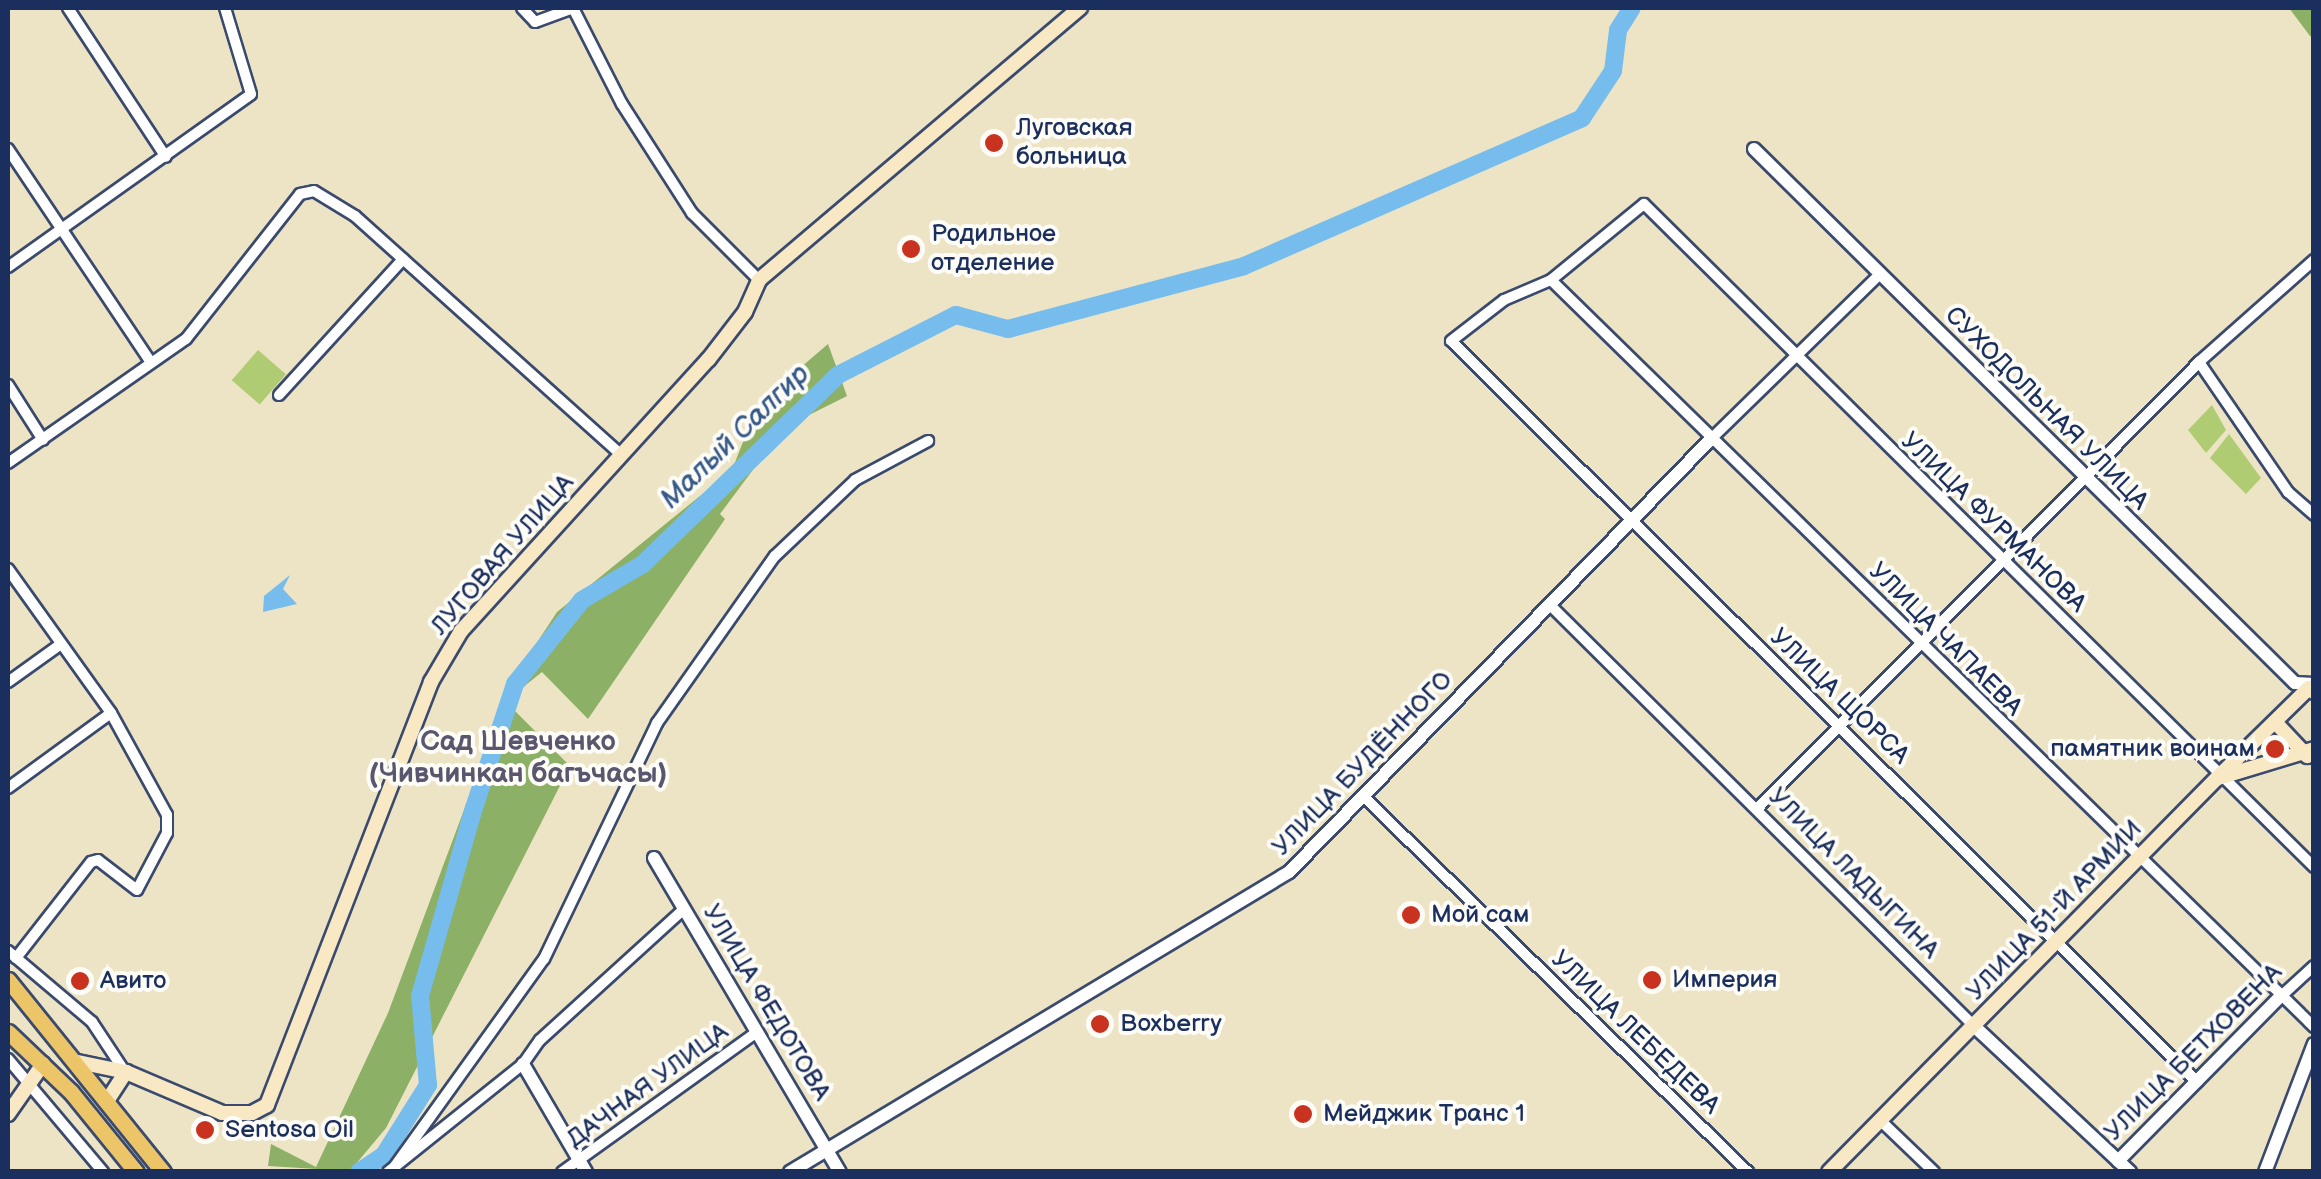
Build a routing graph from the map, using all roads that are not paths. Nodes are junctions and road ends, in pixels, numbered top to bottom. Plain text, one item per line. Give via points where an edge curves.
1 (68, 8) edge
2 (224, 8) edge
3 (522, 8) edge
4 (1080, 8) edge
5 (8, 149) edge
6 (1754, 149) dead end
7 (166, 157) junction
8 (61, 231) junction
9 (403, 258) junction
10 (2314, 260) edge
11 (8, 267) edge
12 (1879, 275) junction
13 (759, 280) junction
14 (1551, 280) junction
15 (1794, 354) junction
16 (2199, 362) junction
17 (150, 364) junction
18 (8, 386) edge
19 (279, 395) dead end
20 (1712, 438) junction
21 (43, 440) junction
22 (928, 441) dead end
23 (621, 455) junction
24 (8, 463) edge
25 (2083, 479) junction
26 (2314, 515) edge
27 (1630, 521) junction
28 (2004, 563) junction
29 (8, 569) edge
30 (1549, 604) junction
31 (61, 644) junction
32 (1921, 644) junction
33 (8, 682) edge
34 (2312, 688) edge
35 (111, 713) junction
36 (2276, 722) junction
37 (1840, 727) junction
38 (2310, 753) edge
39 (2217, 778) junction
40 (8, 788) edge
41 (1364, 797) junction
42 (1757, 809) junction
43 (654, 858) dead end
44 (2138, 858) junction
45 (2314, 868) edge
46 (683, 910) junction
47 (2059, 941) junction
48 (12, 955) edge
49 (2314, 966) edge
50 (8, 980) edge
51 (2278, 999) junction
52 (1974, 1026) junction
53 (2314, 1027) edge
54 (8, 1032) edge
55 (757, 1032) junction
56 (2314, 1044) edge
57 (8, 1059) edge
58 (78, 1062) junction
59 (43, 1064) junction
60 (523, 1064) junction
61 (126, 1072) junction
62 (32, 1080) junction
63 (2198, 1082) junction
64 (107, 1101) junction
65 (8, 1114) edge
66 (1880, 1120) junction
67 (828, 1150) junction
68 (2118, 1160) junction
69 (583, 1165) edge
70 (392, 1169) edge
71 (102, 1172) edge
72 (136, 1172) edge
73 (163, 1172) edge
74 (562, 1172) edge
75 (790, 1172) edge
76 (840, 1172) edge
77 (1748, 1172) edge
78 (1829, 1172) edge
79 (1934, 1172) edge
80 (2107, 1172) edge
81 (2130, 1172) edge
82 (2265, 1172) edge

1 - 7 street
2 - 7 street via 251,94
3 - 13 street via 535,22 573,8 622,104 692,213
4 - 13 main road, ЛУГОВАЯ УЛИЦА
5 - 8 street
6 - 12 street, СУХОДОЛЬНАЯ УЛИЦА
7 - 8 street
8 - 11 street
8 - 17 street
9 - 17 street via 345,208 307,192 186,340
9 - 19 street
9 - 23 street
10 - 16 street
12 - 15 street, УЛИЦА БУДЁННОГО
12 - 25 street, СУХОДОЛЬНАЯ УЛИЦА
13 - 23 main road, ЛУГОВАЯ УЛИЦА via 745,312
14 - 15 street, УЛИЦА ФУРМАНОВА via 1644,204
14 - 20 street, УЛИЦА ЧАПАЕВА
14 - 27 street, УЛИЦА ЩОРСА via 1504,300 1451,341
15 - 20 street, УЛИЦА БУДЁННОГО
15 - 28 street, УЛИЦА ФУРМАНОВА
16 - 25 street
16 - 26 street via 2288,492
17 - 21 street
18 - 21 street
20 - 27 street, УЛИЦА БУДЁННОГО
20 - 32 street, УЛИЦА ЧАПАЕВА
21 - 24 street
22 - 70 street via 855,480 775,556 657,723 544,959
23 - 61 main road, ЛУГОВАЯ УЛИЦА via 461,631 441,662 267,1104 252,1113 222,1113
25 - 28 street
25 - 34 street, СУХОДОЛЬНАЯ УЛИЦА via 2296,683
27 - 30 street, УЛИЦА БУДЁННОГО
27 - 37 street, УЛИЦА ЩОРСА
28 - 32 street
28 - 39 street, УЛИЦА ФУРМАНОВА via 2214,762
29 - 31 street
30 - 41 street, УЛИЦА БУДЁННОГО
30 - 42 street, УЛИЦА ЛАДЫГИНА
31 - 33 street
31 - 35 street
32 - 37 street
32 - 44 street, УЛИЦА ЧАПАЕВА
34 - 36 main road, УЛИЦА 51-Й АРМИИ
35 - 40 street
35 - 48 street via 168,815 167,833 136,890 98,860 91,862
36 - 38 main road
36 - 39 main road, УЛИЦА 51-Й АРМИИ
37 - 42 street
37 - 47 street, УЛИЦА ЩОРСА
38 - 39 main road
39 - 44 main road, УЛИЦА 51-Й АРМИИ
39 - 45 street, УЛИЦА ФУРМАНОВА
41 - 67 street, УЛИЦА БУДЁННОГО via 1289,872
41 - 77 street, УЛИЦА ЛЕБЕДЕВА
42 - 52 street, УЛИЦА ЛАДЫГИНА
43 - 46 street, УЛИЦА ФЕДОТОВА
44 - 47 main road, УЛИЦА 51-Й АРМИИ
44 - 51 street, УЛИЦА ЧАПАЕВА
46 - 55 street, УЛИЦА ФЕДОТОВА
46 - 60 street via 540,1040
47 - 52 main road, УЛИЦА 51-Й АРМИИ
47 - 63 street, УЛИЦА ЩОРСА
48 - 61 street via 92,1022
49 - 51 street, УЛИЦА БЕТХОВЕНА
50 - 58 main road
51 - 53 street, УЛИЦА ЧАПАЕВА
51 - 63 street, УЛИЦА БЕТХОВЕНА
52 - 66 main road, УЛИЦА 51-Й АРМИИ
52 - 68 street, УЛИЦА ЛАДЫГИНА
54 - 59 main road
55 - 67 street, УЛИЦА ФЕДОТОВА
55 - 69 street, ДАЧНАЯ УЛИЦА
56 - 82 street
57 - 62 street
58 - 61 main road, ЛУГОВАЯ УЛИЦА
58 - 64 main road
59 - 62 main road
59 - 72 main road
60 - 69 street
60 - 70 street
61 - 64 main road
62 - 65 main road
62 - 71 street
63 - 68 street, УЛИЦА БЕТХОВЕНА
64 - 73 main road
66 - 78 main road, УЛИЦА 51-Й АРМИИ
66 - 79 street
67 - 75 street, УЛИЦА БУДЁННОГО
67 - 76 street, УЛИЦА ФЕДОТОВА
68 - 80 street, УЛИЦА БЕТХОВЕНА
68 - 81 street, УЛИЦА ЛАДЫГИНА
69 - 74 street, ДАЧНАЯ УЛИЦА

